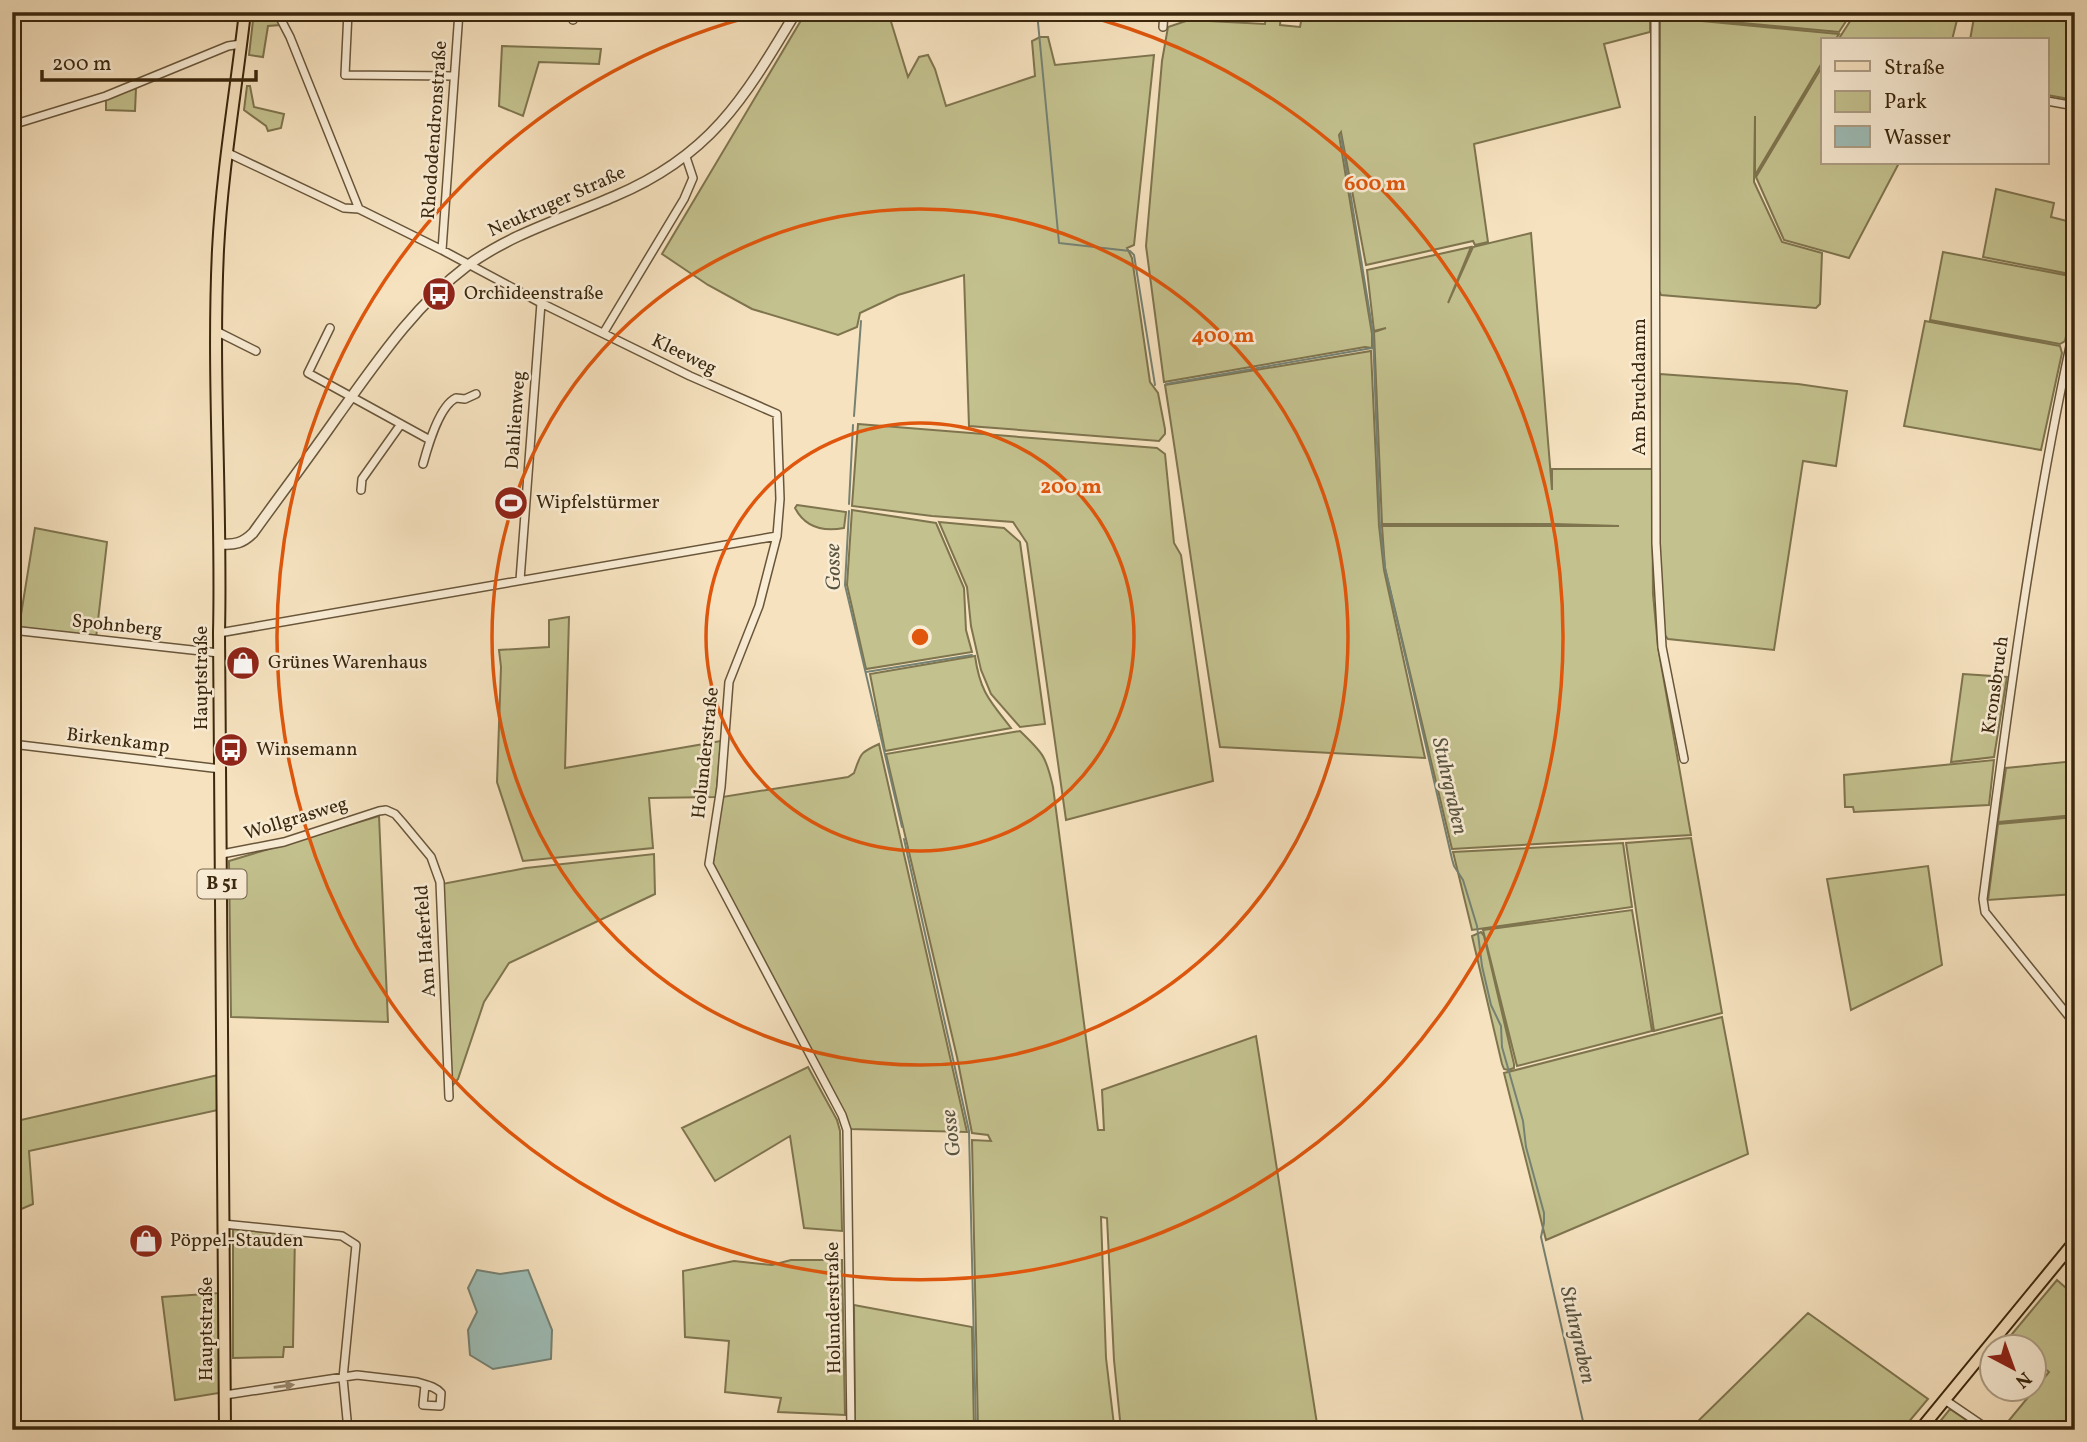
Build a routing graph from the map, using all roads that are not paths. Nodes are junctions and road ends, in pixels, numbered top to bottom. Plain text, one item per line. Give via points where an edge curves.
1 (245, 12) edge
2 (277, 12) edge
3 (348, 12) edge
4 (459, 12) edge
5 (796, 12) edge
6 (1164, 12) edge
7 (1655, 12) edge
8 (1163, 27) dead end
9 (241, 44) junction
10 (454, 76) junction
11 (2048, 102) edge
12 (2075, 106) edge
13 (12, 125) edge
14 (228, 153) junction
15 (686, 157) junction
16 (359, 209) junction
17 (442, 250) junction
18 (469, 264) junction
19 (541, 303) junction
20 (2075, 323) edge
21 (330, 328) dead end
22 (218, 332) junction
23 (604, 332) junction
24 (256, 351) dead end
25 (476, 394) dead end
26 (352, 396) junction
27 (401, 424) junction
28 (430, 440) junction
29 (423, 464) dead end
30 (361, 490) dead end
31 (777, 537) junction
32 (221, 544) junction
33 (520, 580) junction
34 (12, 630) edge
35 (219, 633) junction
36 (219, 653) junction
37 (12, 744) edge
38 (1684, 759) dead end
39 (220, 769) junction
40 (379, 811) joint
41 (222, 855) junction
42 (2075, 1024) edge
43 (449, 1097) dead end
44 (223, 1224) junction
45 (2075, 1241) edge
46 (343, 1378) junction
47 (425, 1385) dead end
48 (225, 1395) junction
49 (1945, 1400) junction
50 (225, 1430) edge
51 (348, 1430) edge
52 (851, 1430) edge
53 (1920, 1430) edge
54 (1989, 1430) edge

1 - 9 main road, Hauptstraße / B 51
2 - 16 street
3 - 10 street via 345,75
4 - 10 street, Rhododendronstraße
5 - 15 street, Neukruger Straße via 738,105
6 - 8 street
7 - 38 street, Am Bruchdamm via 1656,544 1662,647
9 - 13 street via 106,96
9 - 14 main road, Hauptstraße / B 51
10 - 17 street, Rhododendronstraße
11 - 12 street
14 - 16 street via 344,208
14 - 22 main road, Hauptstraße / B 51 via 218,249
15 - 18 street, Neukruger Straße via 652,179 511,238
15 - 23 street via 693,177 684,199
16 - 17 street
17 - 18 street
18 - 19 street, Kleeweg
18 - 26 street, Neukruger Straße via 399,333
19 - 23 street, Kleeweg
19 - 33 street, Dahlienweg
20 - 42 street, Kronsbruch via 2054,420 1983,899 1985,912
21 - 26 street via 308,373
22 - 24 street
22 - 32 main road, Hauptstraße / B 51
23 - 31 street, Kleeweg via 777,414
25 - 28 street via 452,400
26 - 27 street
26 - 32 street, Neukruger Straße via 253,533 234,545
27 - 28 street
27 - 30 street via 362,479
28 - 29 street
31 - 33 street
31 - 52 street, Holunderstraße via 759,606 729,682 721,787 709,864 847,1130
32 - 35 main road, Hauptstraße / B 51
33 - 35 street
34 - 36 street, Spohnberg
35 - 36 main road, Hauptstraße / B 51
36 - 39 main road, Hauptstraße / B 51
37 - 39 street, Birkenkamp
39 - 41 main road, Hauptstraße / B 51
40 - 41 street, Wollgrasweg via 284,842
40 - 43 street, Am Haferfeld via 386,810 402,821 431,857 439,883
41 - 44 main road, Hauptstraße / B 51
44 - 46 street via 341,1236 356,1244
44 - 48 main road, Hauptstraße / B 51
45 - 49 main road
46 - 47 street
48 -> 46 street
46 - 51 street
48 - 50 main road, Hauptstraße / B 51
49 - 53 main road
49 - 54 street

